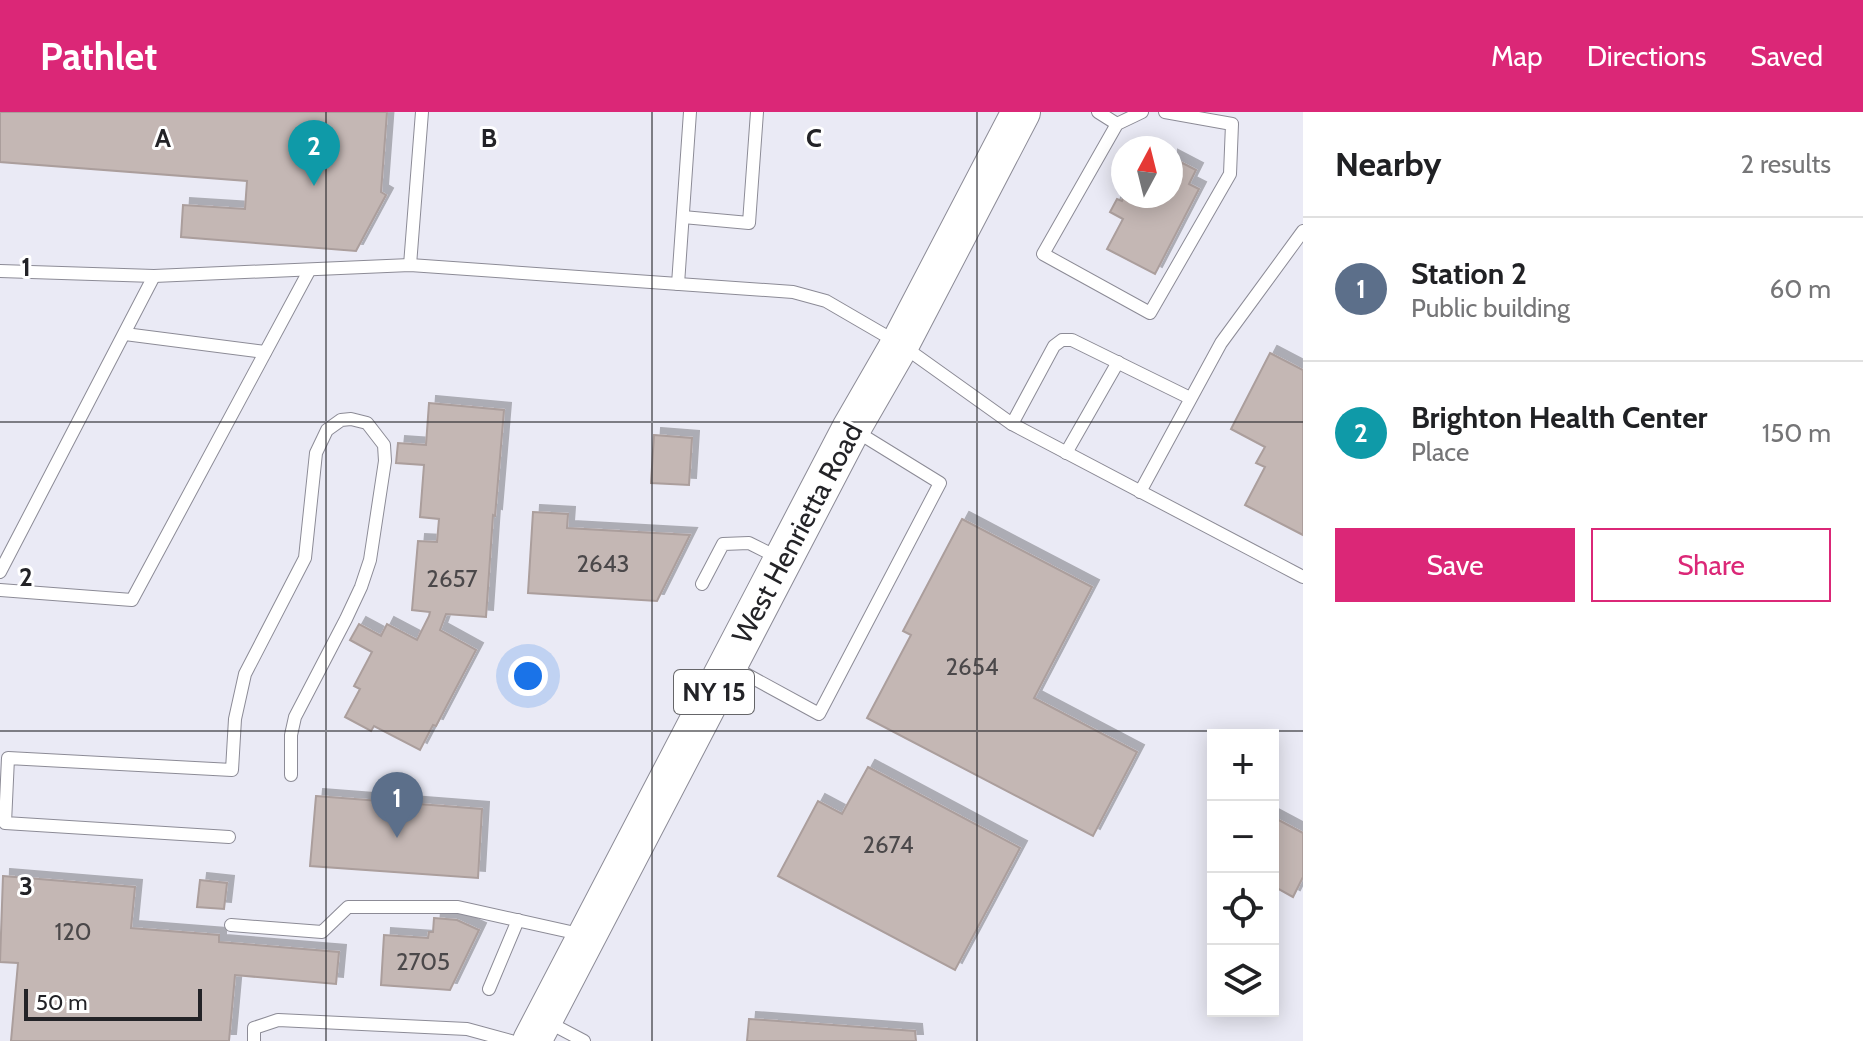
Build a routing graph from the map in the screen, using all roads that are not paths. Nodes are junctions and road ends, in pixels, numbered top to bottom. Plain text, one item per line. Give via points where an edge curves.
1 (422, 112) edge
2 (690, 112) edge
3 (757, 112) edge
4 (1021, 112) edge
5 (1098, 112) edge
6 (1142, 112) edge
7 (1165, 112) edge
8 (1117, 124) junction
9 (683, 217) junction
10 (1303, 231) edge
11 (410, 265) junction
12 (0, 271) edge
13 (309, 271) junction
14 (154, 276) junction
15 (678, 284) junction
16 (125, 334) junction
17 (900, 344) junction
18 (265, 352) junction
19 (1118, 362) junction
20 (1190, 398) junction
21 (1012, 424) junction
22 (851, 429) junction
23 (1066, 453) junction
24 (1140, 492) junction
25 (783, 560) junction
26 (0, 572) edge
27 (1303, 577) edge
28 (702, 584) dead end
29 (0, 590) edge
30 (728, 665) junction
31 (291, 775) dead end
32 (229, 837) dead end
33 (518, 920) junction
34 (231, 925) dead end
35 (587, 936) junction
36 (489, 989) dead end
37 (538, 1030) edge
38 (464, 1035) edge
39 (254, 1041) edge
40 (511, 1041) edge
41 (584, 1041) edge

1 - 11 lane
2 - 9 lane
3 - 9 lane via 749,223
4 - 17 main road, West Henrietta Road / NY 15
5 - 8 lane
6 - 8 lane
7 - 8 lane via 1232,124 1230,174 1150,313 1043,254
9 - 15 lane
10 - 20 lane via 1221,343
11 - 13 lane
11 - 15 lane
12 - 14 lane
13 - 14 lane
13 - 18 lane
14 - 16 lane
15 - 17 lane via 793,292 826,301
16 - 18 lane
16 - 26 lane
17 - 21 lane
17 - 22 main road, West Henrietta Road / NY 15
18 - 29 lane via 132,600
19 - 20 lane
19 - 21 lane via 1062,340
19 - 23 lane
20 - 24 lane
21 - 23 lane
22 - 25 main road, West Henrietta Road / NY 15
22 - 30 lane via 940,483 819,714
23 - 24 lane
24 - 27 lane
25 - 28 lane via 749,543 723,544
25 - 30 main road, West Henrietta Road / NY 15
30 - 35 main road, West Henrietta Road / NY 15
31 - 32 lane via 295,717 361,587 375,535 384,445 367,423 351,419 327,430 316,453 305,558 245,674 232,770 8,758 5,823
33 - 34 lane via 458,907 348,907 322,932
33 - 35 lane
33 - 36 lane
35 - 37 main road, West Henrietta Road / NY 15
37 - 41 lane
38 - 39 lane via 278,1020 254,1028
38 - 40 lane

